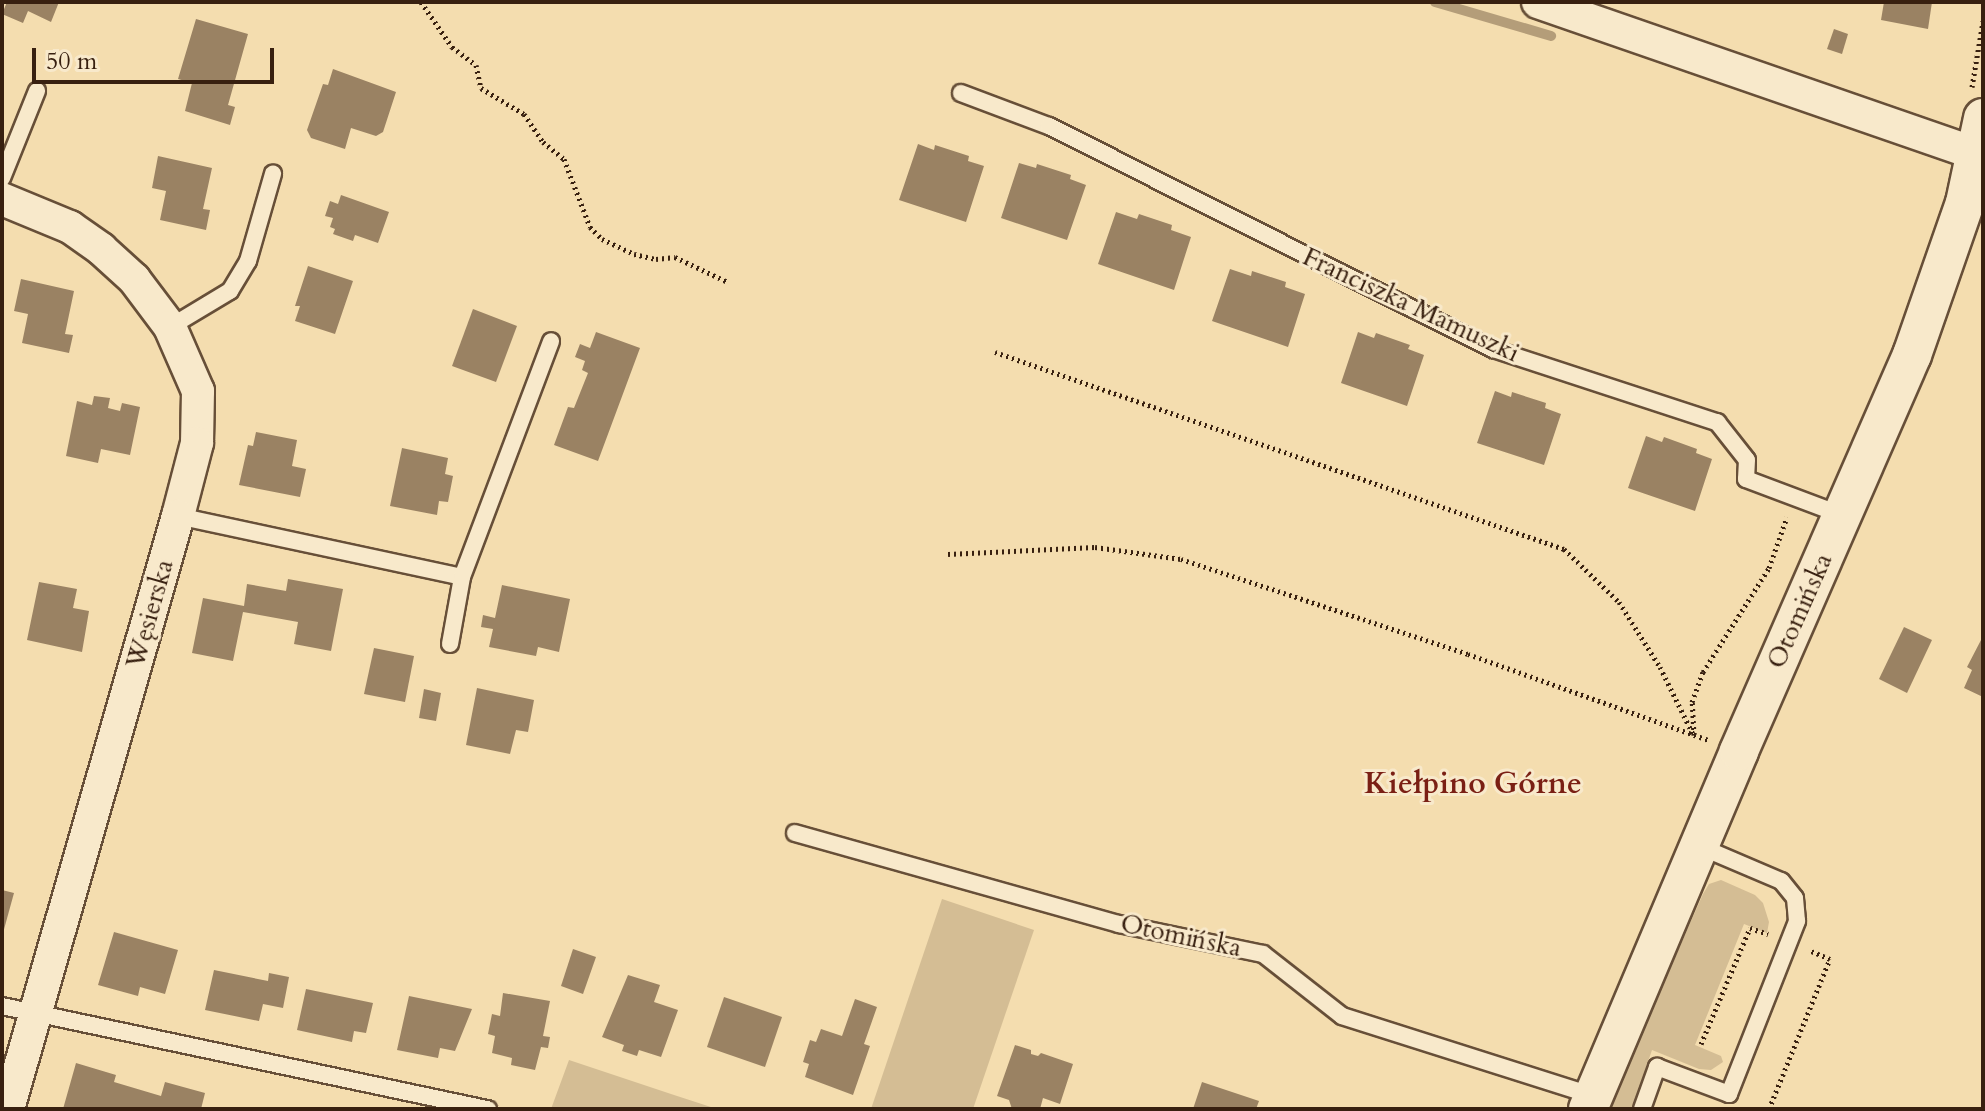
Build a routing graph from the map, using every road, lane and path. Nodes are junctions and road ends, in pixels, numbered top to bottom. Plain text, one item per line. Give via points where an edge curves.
1 (421, 2) edge
2 (1538, 2) edge
3 (37, 91) dead end
4 (961, 93) dead end
5 (1979, 136) edge
6 (273, 174) dead end
7 (2, 178) edge
8 (2, 199) edge
9 (1974, 206) edge
10 (728, 282) dead end
11 (170, 327) junction
12 (551, 341) dead end
13 (995, 352) dead end
14 (1795, 497) junction
15 (1842, 515) junction
16 (178, 516) junction
17 (948, 554) dead end
18 (462, 577) junction
19 (450, 644) dead end
20 (1694, 736) junction
21 (795, 833) dead end
22 (1698, 845) junction
23 (1774, 922) dead end
24 (1830, 959) dead end
25 (2, 1006) edge
26 (34, 1013) junction
27 (1701, 1044) dead end
28 (1591, 1102) edge
29 (8, 1109) edge
30 (488, 1109) edge
31 (1642, 1109) edge
32 (1769, 1109) edge

1 - 10 path via 452,47 476,65 481,88 524,114 543,142 564,159 590,227 602,239 634,254 675,257
2 - 5 street
3 - 7 lane
4 - 14 lane, Franciszka Mamuszki via 1049,126 1493,349 1717,422 1747,460 1746,479
5 - 9 street, Otomińska
6 - 11 lane via 248,261 230,291
8 - 11 street, Węsierska via 70,227 101,249 134,279
9 - 15 street, Otomińska
11 - 16 street, Węsierska via 198,391 197,443
12 - 18 lane
13 - 20 path via 1564,549 1619,602 1660,667
14 - 15 lane, Franciszka Mamuszki
14 - 20 path via 1769,568 1703,672 1692,702
15 - 22 street, Otomińska
16 - 18 lane
16 - 26 street, Węsierska
17 - 20 path via 1095,547 1181,559
18 - 19 lane
21 - 28 lane, Otomińska via 1119,924 1263,954 1342,1016
22 - 28 street, Otomińska
22 - 31 lane via 1781,881 1795,898 1797,921 1729,1094 1657,1067
23 - 27 path via 1772,935 1750,928
24 - 32 path
25 - 26 lane
26 - 29 street, Węsierska
26 - 30 lane

